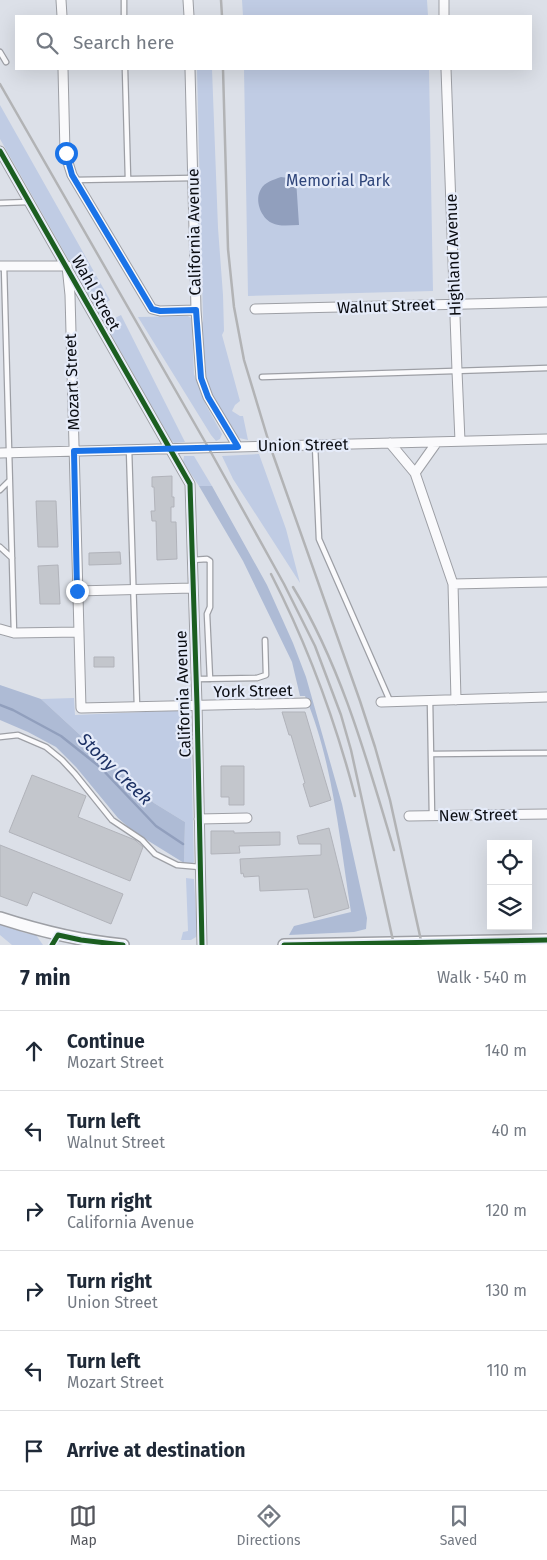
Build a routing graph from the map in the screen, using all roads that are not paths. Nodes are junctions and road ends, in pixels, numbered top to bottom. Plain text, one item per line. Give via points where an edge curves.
1 (61, 0) edge
2 (124, 0) edge
3 (188, 0) edge
4 (444, 0) edge
5 (62, 15) edge
6 (124, 15) edge
7 (189, 15) edge
8 (444, 15) edge
9 (0, 52) edge
10 (6, 62) dead end
11 (63, 70) edge
12 (126, 70) edge
13 (190, 70) edge
14 (446, 70) edge
15 (0, 150) edge
16 (193, 178) junction
17 (128, 179) junction
18 (75, 180) junction
19 (30, 202) junction
20 (0, 203) edge
21 (2, 266) edge
22 (66, 266) junction
23 (547, 302) edge
24 (454, 304) junction
25 (255, 308) dead end
26 (196, 310) junction
27 (547, 368) edge
28 (456, 371) junction
29 (262, 378) dead end
30 (547, 439) edge
31 (460, 441) junction
32 (437, 442) junction
33 (390, 443) junction
34 (315, 445) junction
35 (238, 447) junction
36 (169, 448) junction
37 (129, 449) junction
38 (74, 451) junction
39 (4, 452) edge
40 (415, 473) junction
41 (10, 481) junction
42 (0, 490) edge
43 (0, 547) edge
44 (12, 558) junction
45 (192, 560) junction
46 (547, 582) edge
47 (453, 584) junction
48 (192, 588) junction
49 (133, 590) junction
50 (77, 591) junction
51 (207, 614) junction
52 (193, 615) junction
53 (0, 629) edge
54 (78, 632) junction
55 (14, 633) junction
56 (265, 640) dead end
57 (196, 679) junction
58 (210, 679) junction
59 (547, 697) edge
60 (430, 700) junction
61 (456, 700) junction
62 (385, 702) joint
63 (306, 703) dead end
64 (197, 705) junction
65 (137, 706) junction
66 (81, 708) joint
67 (0, 737) edge
68 (547, 753) edge
69 (431, 754) junction
70 (547, 814) edge
71 (409, 816) dead end
72 (432, 816) junction
73 (247, 818) dead end
74 (199, 819) junction
75 (200, 867) junction
76 (0, 918) edge
77 (55, 940) edge
78 (547, 940) edge
79 (105, 944) edge
80 (123, 945) edge
81 (202, 945) edge
82 (284, 945) edge

1 - 5 street
2 - 6 lane
3 - 7 street
4 - 8 street
9 - 10 lane
11 - 18 street via 66,153
12 - 17 lane
13 - 16 street, California Avenue
14 - 24 street, Highland Avenue
15 - 19 street, Wahl Street
16 - 17 lane
16 - 26 street, California Avenue
17 - 18 lane
18 - 26 street via 152,309
19 - 20 lane
19 - 22 street, Wahl Street
21 - 22 street
21 - 39 lane
22 - 36 street, Wahl Street
22 - 38 street, Mozart Street via 70,295
23 - 24 street, Walnut Street
24 - 25 street, Walnut Street
24 - 28 street, Highland Avenue
26 - 35 street, California Avenue via 201,378 208,397
27 - 28 lane
28 - 29 lane
28 - 31 street, Highland Avenue
30 - 31 street, Union Street
31 - 32 street, Union Street
32 - 33 street, Union Street
32 - 40 street
33 - 34 street, Union Street
33 - 40 street
34 - 35 street, Union Street
34 - 62 lane via 319,539
35 - 36 street, Union Street
36 - 37 street, Union Street
36 - 45 street, California Avenue via 190,484
37 - 38 street, Union Street
37 - 49 lane
38 - 39 street, Union Street
38 - 50 street, Mozart Street
39 - 41 lane
40 - 47 street
41 - 42 lane
41 - 44 lane
43 - 44 lane
44 - 55 lane
45 - 48 street, California Avenue
45 - 51 lane via 210,561 210,607
46 - 47 street
47 - 61 street
48 - 49 street
48 - 52 street, California Avenue
49 - 50 street
49 - 65 lane
50 - 54 street, Mozart Street
51 - 52 lane
51 - 58 lane
52 - 57 street, California Avenue
53 - 55 street
54 - 55 street
54 - 66 street, Mozart Street
56 - 58 lane via 266,675
57 - 58 lane
57 - 64 street, California Avenue
59 - 61 street
60 - 61 street
60 - 62 street
60 - 69 lane
63 - 64 street, York Street
64 - 65 street, York Street
64 - 74 street, California Avenue
65 - 66 street, York Street
67 - 75 lane via 18,734 46,747 75,774 112,820 142,840 155,854 177,865
68 - 69 lane
69 - 72 lane
70 - 72 street, New Street
71 - 72 street, New Street
73 - 74 street
74 - 75 street, California Avenue
75 - 81 street, California Avenue
76 - 77 street
77 - 79 street
78 - 82 street
79 - 80 street

